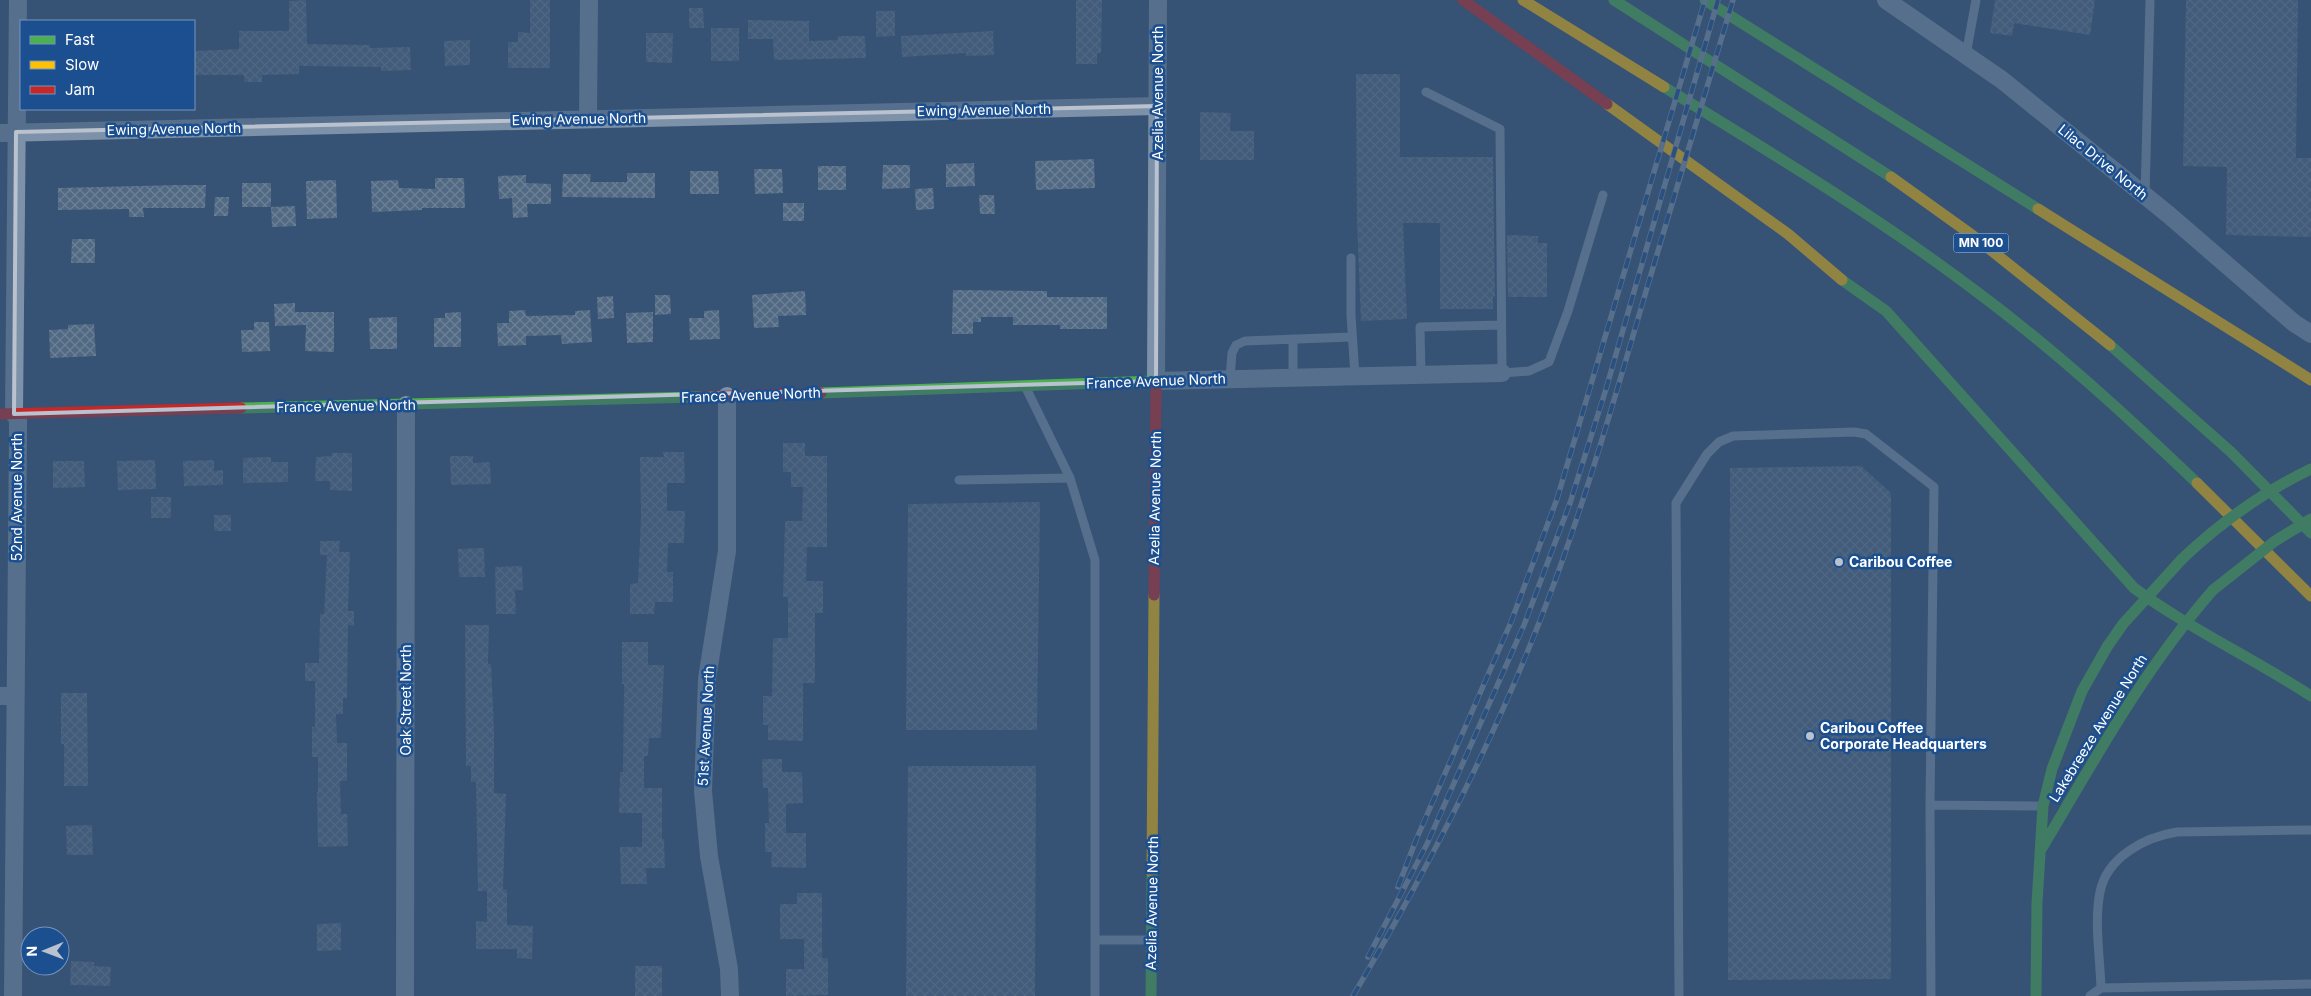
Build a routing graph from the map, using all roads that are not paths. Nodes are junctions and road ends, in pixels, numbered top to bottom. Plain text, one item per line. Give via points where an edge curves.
1 (18, 0) edge
2 (589, 0) edge
3 (1158, 0) edge
4 (1463, 0) edge
5 (1523, 0) edge
6 (1614, 0) edge
7 (1705, 0) edge
8 (1886, 0) edge
9 (1976, 0) edge
10 (2150, 0) edge
11 (1966, 55) junction
12 (1426, 92) dead end
13 (1157, 106) junction
14 (588, 119) junction
15 (8, 132) edge
16 (1603, 195) dead end
17 (2145, 196) junction
18 (1351, 258) dead end
19 (1501, 324) junction
20 (2311, 334) edge
21 (1352, 338) junction
22 (1293, 339) junction
23 (1502, 373) junction
24 (1421, 374) junction
25 (1355, 376) junction
26 (1293, 377) junction
27 (1230, 379) junction
28 (2311, 380) edge
29 (1156, 381) junction
30 (1025, 385) junction
31 (727, 396) junction
32 (406, 405) junction
33 (7, 414) edge
34 (2311, 469) edge
35 (1070, 478) junction
36 (959, 480) dead end
37 (2311, 519) edge
38 (2311, 533) edge
39 (2311, 596) edge
40 (2146, 597) junction
41 (2183, 622) junction
42 (8, 696) edge
43 (2311, 696) edge
44 (1930, 806) junction
45 (2043, 806) junction
46 (2311, 830) edge
47 (2040, 850) junction
48 (1096, 940) junction
49 (1152, 940) junction
50 (7, 977) edge
51 (2311, 984) edge
52 (2101, 988) junction
53 (13, 996) edge
54 (405, 996) edge
55 (730, 996) edge
56 (1096, 996) edge
57 (1151, 996) edge
58 (1679, 996) edge
59 (1932, 996) edge
60 (2036, 996) edge
61 (2090, 996) edge

1 - 15 street, 52nd Avenue North
2 - 14 street
3 - 13 street, Azelia Avenue North
4 - 40 main road via 1788,234 1840,278 1886,310 2105,558
5 - 39 main road, MN 100 via 1800,172 1929,257 2079,376 2236,518
6 - 38 main road, MN 100 via 1869,161 1972,235 2104,340 2231,452
7 - 28 main road
8 - 11 street, Lilac Drive North
9 - 11 lane
10 - 17 lane
11 - 17 street, Lilac Drive North via 2002,80
12 - 19 lane via 1500,129
13 - 14 street, Ewing Avenue North
13 - 29 street, Azelia Avenue North
14 - 15 street, Ewing Avenue North
15 - 33 street, 52nd Avenue North
16 - 23 lane via 1549,362 1529,370
17 - 20 street, Lilac Drive North
18 - 21 lane
19 - 23 lane
19 - 24 lane via 1420,327
21 - 22 lane
21 - 25 lane
22 - 26 lane
22 - 27 lane via 1245,341 1236,345
23 - 24 street, France Avenue North
24 - 25 street, France Avenue North
25 - 26 street, France Avenue North
26 - 27 street, France Avenue North
27 - 29 street, France Avenue North
29 - 30 main road, France Avenue North
29 - 49 main road, Azelia Avenue North
30 - 31 main road, France Avenue North
30 - 35 lane
31 - 32 main road, France Avenue North
31 - 55 street, 51st Avenue North via 727,551 707,679 703,791 709,856 729,969
32 - 33 main road, France Avenue North
32 - 54 street, Oak Street North
33 - 42 street, 52nd Avenue North via 18,419
34 - 40 main road, Lakebreeze Avenue North, bridge via 2262,495 2225,520
35 - 36 lane
35 - 48 lane via 1095,560
37 - 41 main road, bridge via 2275,541 2213,590
40 - 41 main road
40 - 45 main road, Lakebreeze Avenue North via 2107,647 2082,691 2052,768
41 - 43 main road via 2255,660
41 - 47 main road, Lakebreeze Avenue North
42 - 50 street, 52nd Avenue North
44 - 45 lane
44 - 58 lane via 1934,487 1866,434 1733,436 1719,442 1707,454 1676,503
44 - 59 lane
45 - 47 main road, Lakebreeze Avenue North
46 - 52 lane via 2177,832 2142,842 2125,854 2100,890
47 - 60 main road, Lakebreeze Avenue North
48 - 49 lane
48 - 56 lane
49 - 57 main road, Azelia Avenue North
50 - 53 street, 52nd Avenue North
51 - 52 lane
52 - 61 lane

